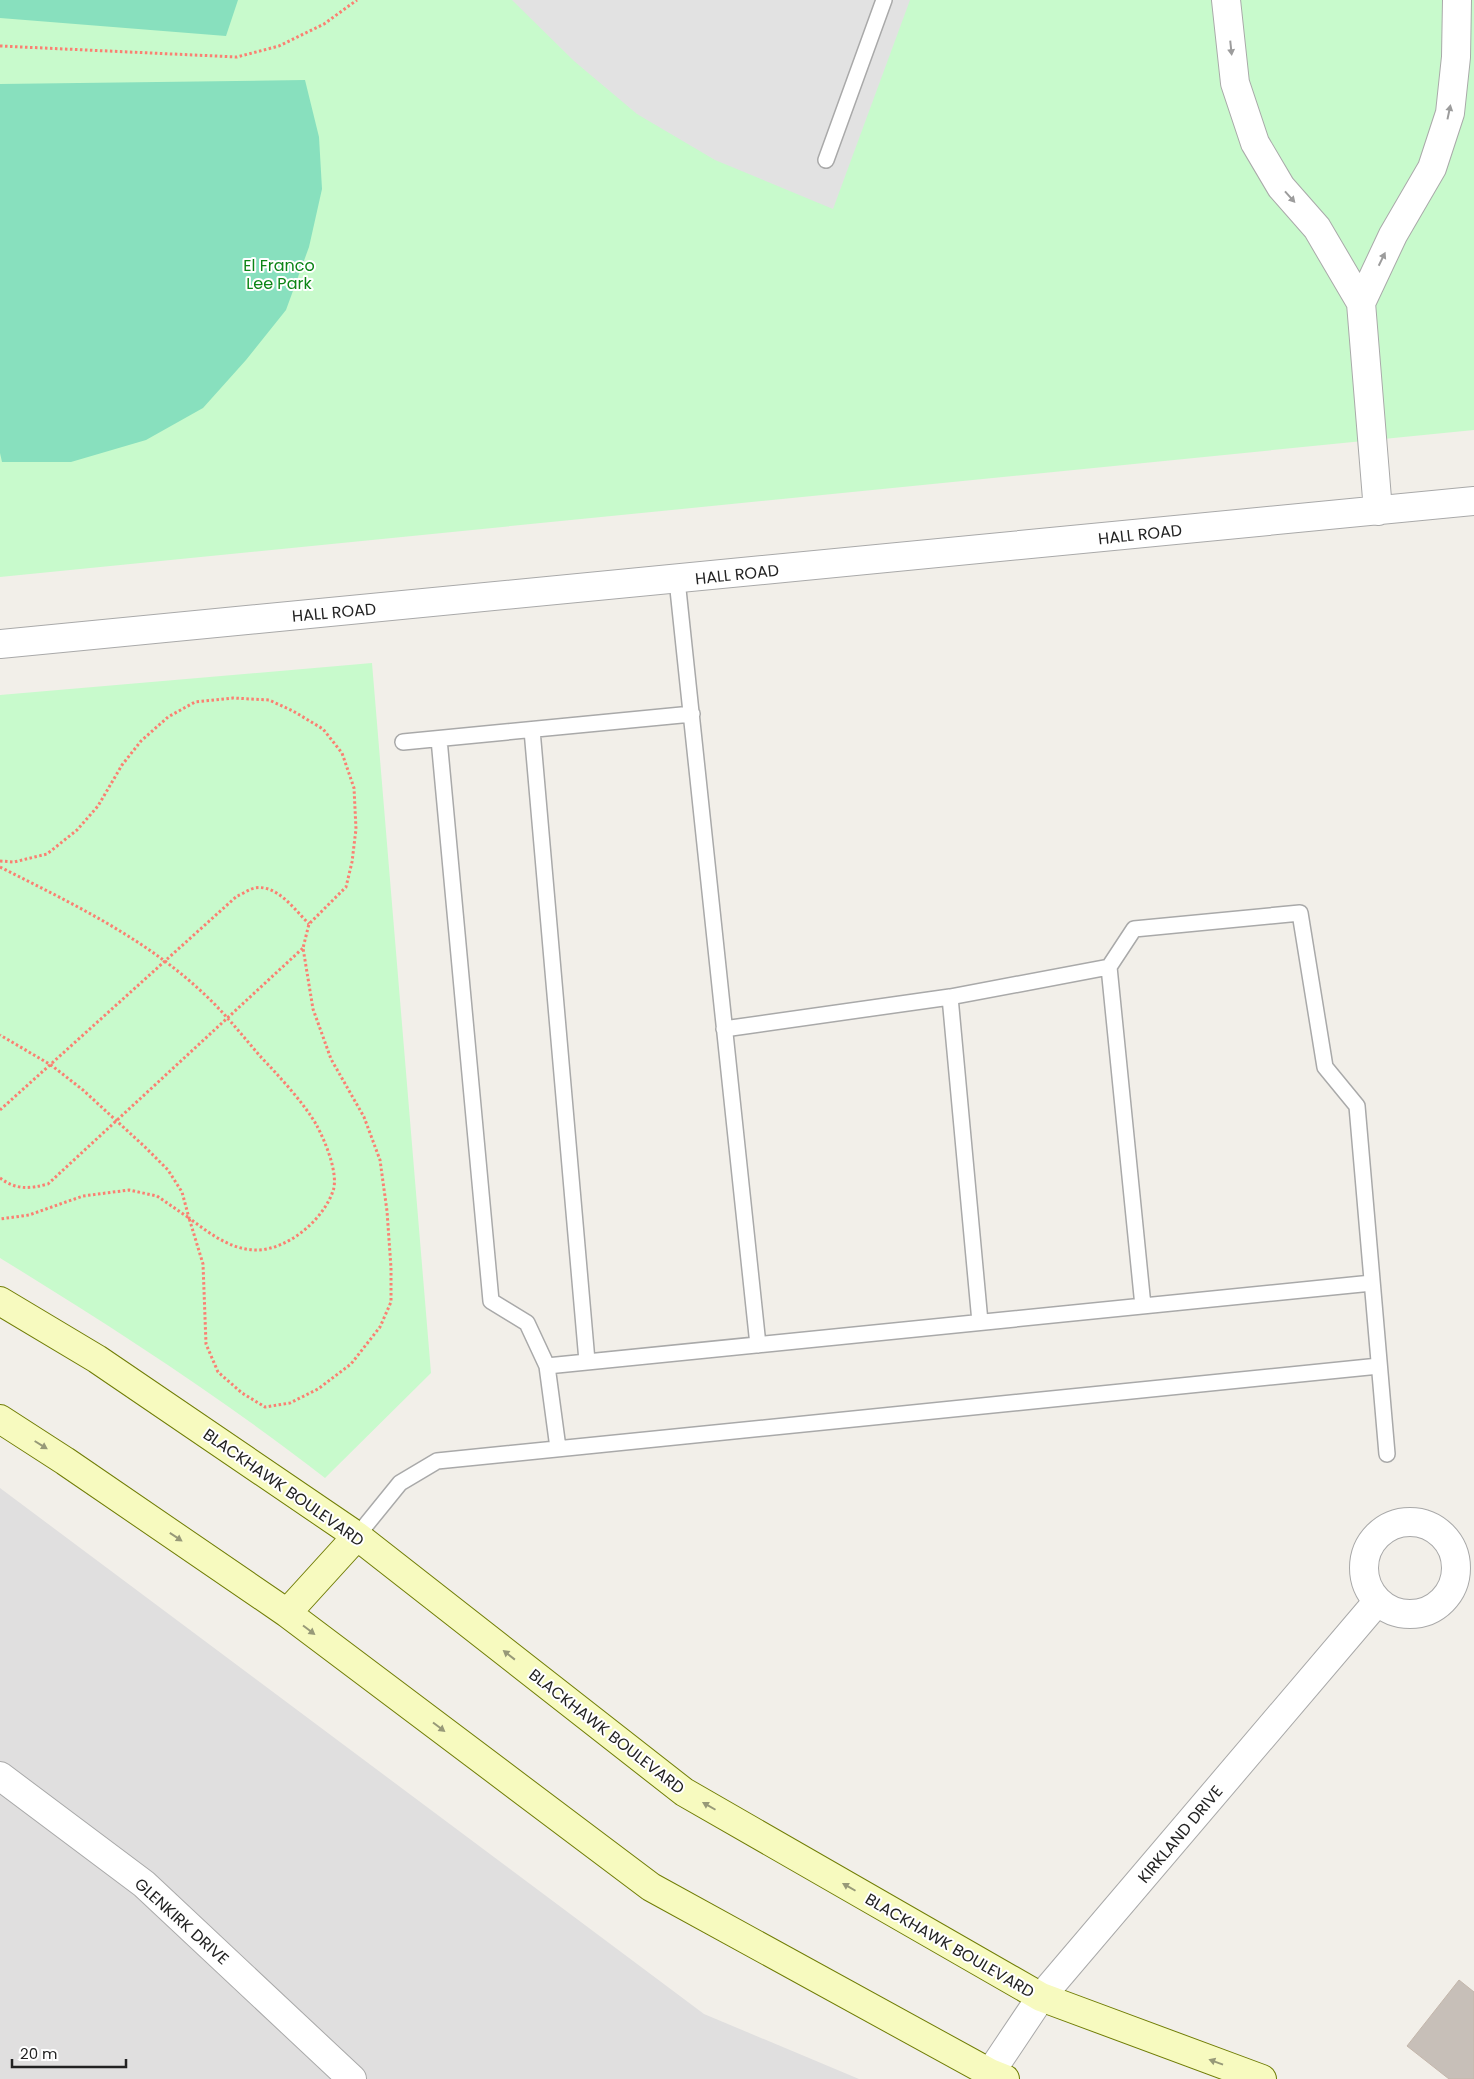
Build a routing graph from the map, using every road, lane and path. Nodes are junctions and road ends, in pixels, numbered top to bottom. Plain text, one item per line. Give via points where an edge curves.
1 (357, 0) edge
2 (884, 0) edge
3 (1226, 0) edge
4 (1457, 0) edge
5 (0, 46) edge
6 (826, 160) dead end
7 (1361, 302) junction
8 (1474, 501) edge
9 (1378, 511) junction
10 (677, 580) junction
11 (0, 644) edge
12 (692, 714) junction
13 (532, 730) junction
14 (439, 739) junction
15 (403, 742) dead end
16 (0, 861) edge
17 (0, 867) edge
18 (309, 924) junction
19 (304, 948) junction
20 (165, 961) junction
21 (1109, 967) junction
22 (950, 997) junction
23 (227, 1018) junction
24 (724, 1029) junction
25 (0, 1035) edge
26 (51, 1065) junction
27 (0, 1110) edge
28 (118, 1121) junction
29 (0, 1178) edge
30 (189, 1218) junction
31 (0, 1219) edge
32 (1372, 1283) junction
33 (0, 1301) edge
34 (1143, 1306) junction
35 (980, 1322) junction
36 (758, 1344) junction
37 (586, 1361) junction
38 (547, 1366) junction
39 (1379, 1366) junction
40 (0, 1419) edge
41 (558, 1448) junction
42 (1387, 1454) dead end
43 (357, 1536) junction
44 (1377, 1602) dead end
45 (287, 1613) junction
46 (0, 1776) edge
47 (1041, 1997) junction
48 (998, 2076) edge
49 (352, 2079) edge
50 (1262, 2079) edge

1 - 5 path via 324,24 280,46 237,57
2 - 6 lane
3 -> 7 street via 1235,84 1255,143 1281,187 1317,228
7 -> 4 street via 1393,236 1432,168 1450,113 1456,57
7 - 9 street
8 - 9 street, HALL ROAD
9 - 10 street, HALL ROAD
10 - 11 street, HALL ROAD
10 - 12 lane
12 - 13 lane
12 - 24 lane
13 - 14 lane
13 - 37 lane
14 - 15 lane
14 - 38 lane via 491,1301 527,1323
16 - 18 path via 14,862 47,854 77,830 98,806 140,741 168,717 196,702 233,698 269,700 323,730 342,753 354,788 356,829 346,887
17 - 20 path via 104,920
18 - 19 path
18 - 20 path via 278,894 267,888 255,888 237,896
19 - 23 path
19 - 30 path via 313,1010 331,1059 364,1117 380,1160 391,1268 390,1302 380,1327 351,1364 318,1389 290,1403 266,1407 242,1393 218,1372 206,1344 202,1264
20 - 23 path
20 - 26 path
21 - 22 lane
21 - 32 lane via 1134,929 1300,913 1325,1066 1357,1106
21 - 34 lane
22 - 24 lane
22 - 35 lane
23 - 28 path
23 - 30 path via 317,1125 328,1150 333,1190 321,1211 300,1234 279,1247 256,1250 231,1246
24 - 36 lane
25 - 26 path
26 - 27 path
26 - 28 path
28 - 29 path via 48,1184 32,1188 11,1186
28 - 30 path via 168,1170 182,1192
30 - 31 path via 157,1196 128,1190 83,1196 29,1215
32 - 34 lane
32 - 39 lane
33 - 43 main road, BLACKHAWK BOULEVARD via 97,1358
34 - 35 lane
35 - 36 lane
36 - 37 lane
37 - 38 lane
38 - 41 lane
39 - 41 lane
39 - 42 lane
40 -> 45 main road
41 - 43 lane via 437,1461 400,1483
43 - 45 main road
47 -> 43 main road, BLACKHAWK BOULEVARD via 684,1792
44 - 47 street, KIRKLAND DRIVE
45 -> 48 main road via 651,1887
46 - 49 street, GLENKIRK DRIVE via 144,1884
47 - 48 street, KIRKLAND DRIVE
50 -> 47 main road, BLACKHAWK BOULEVARD

